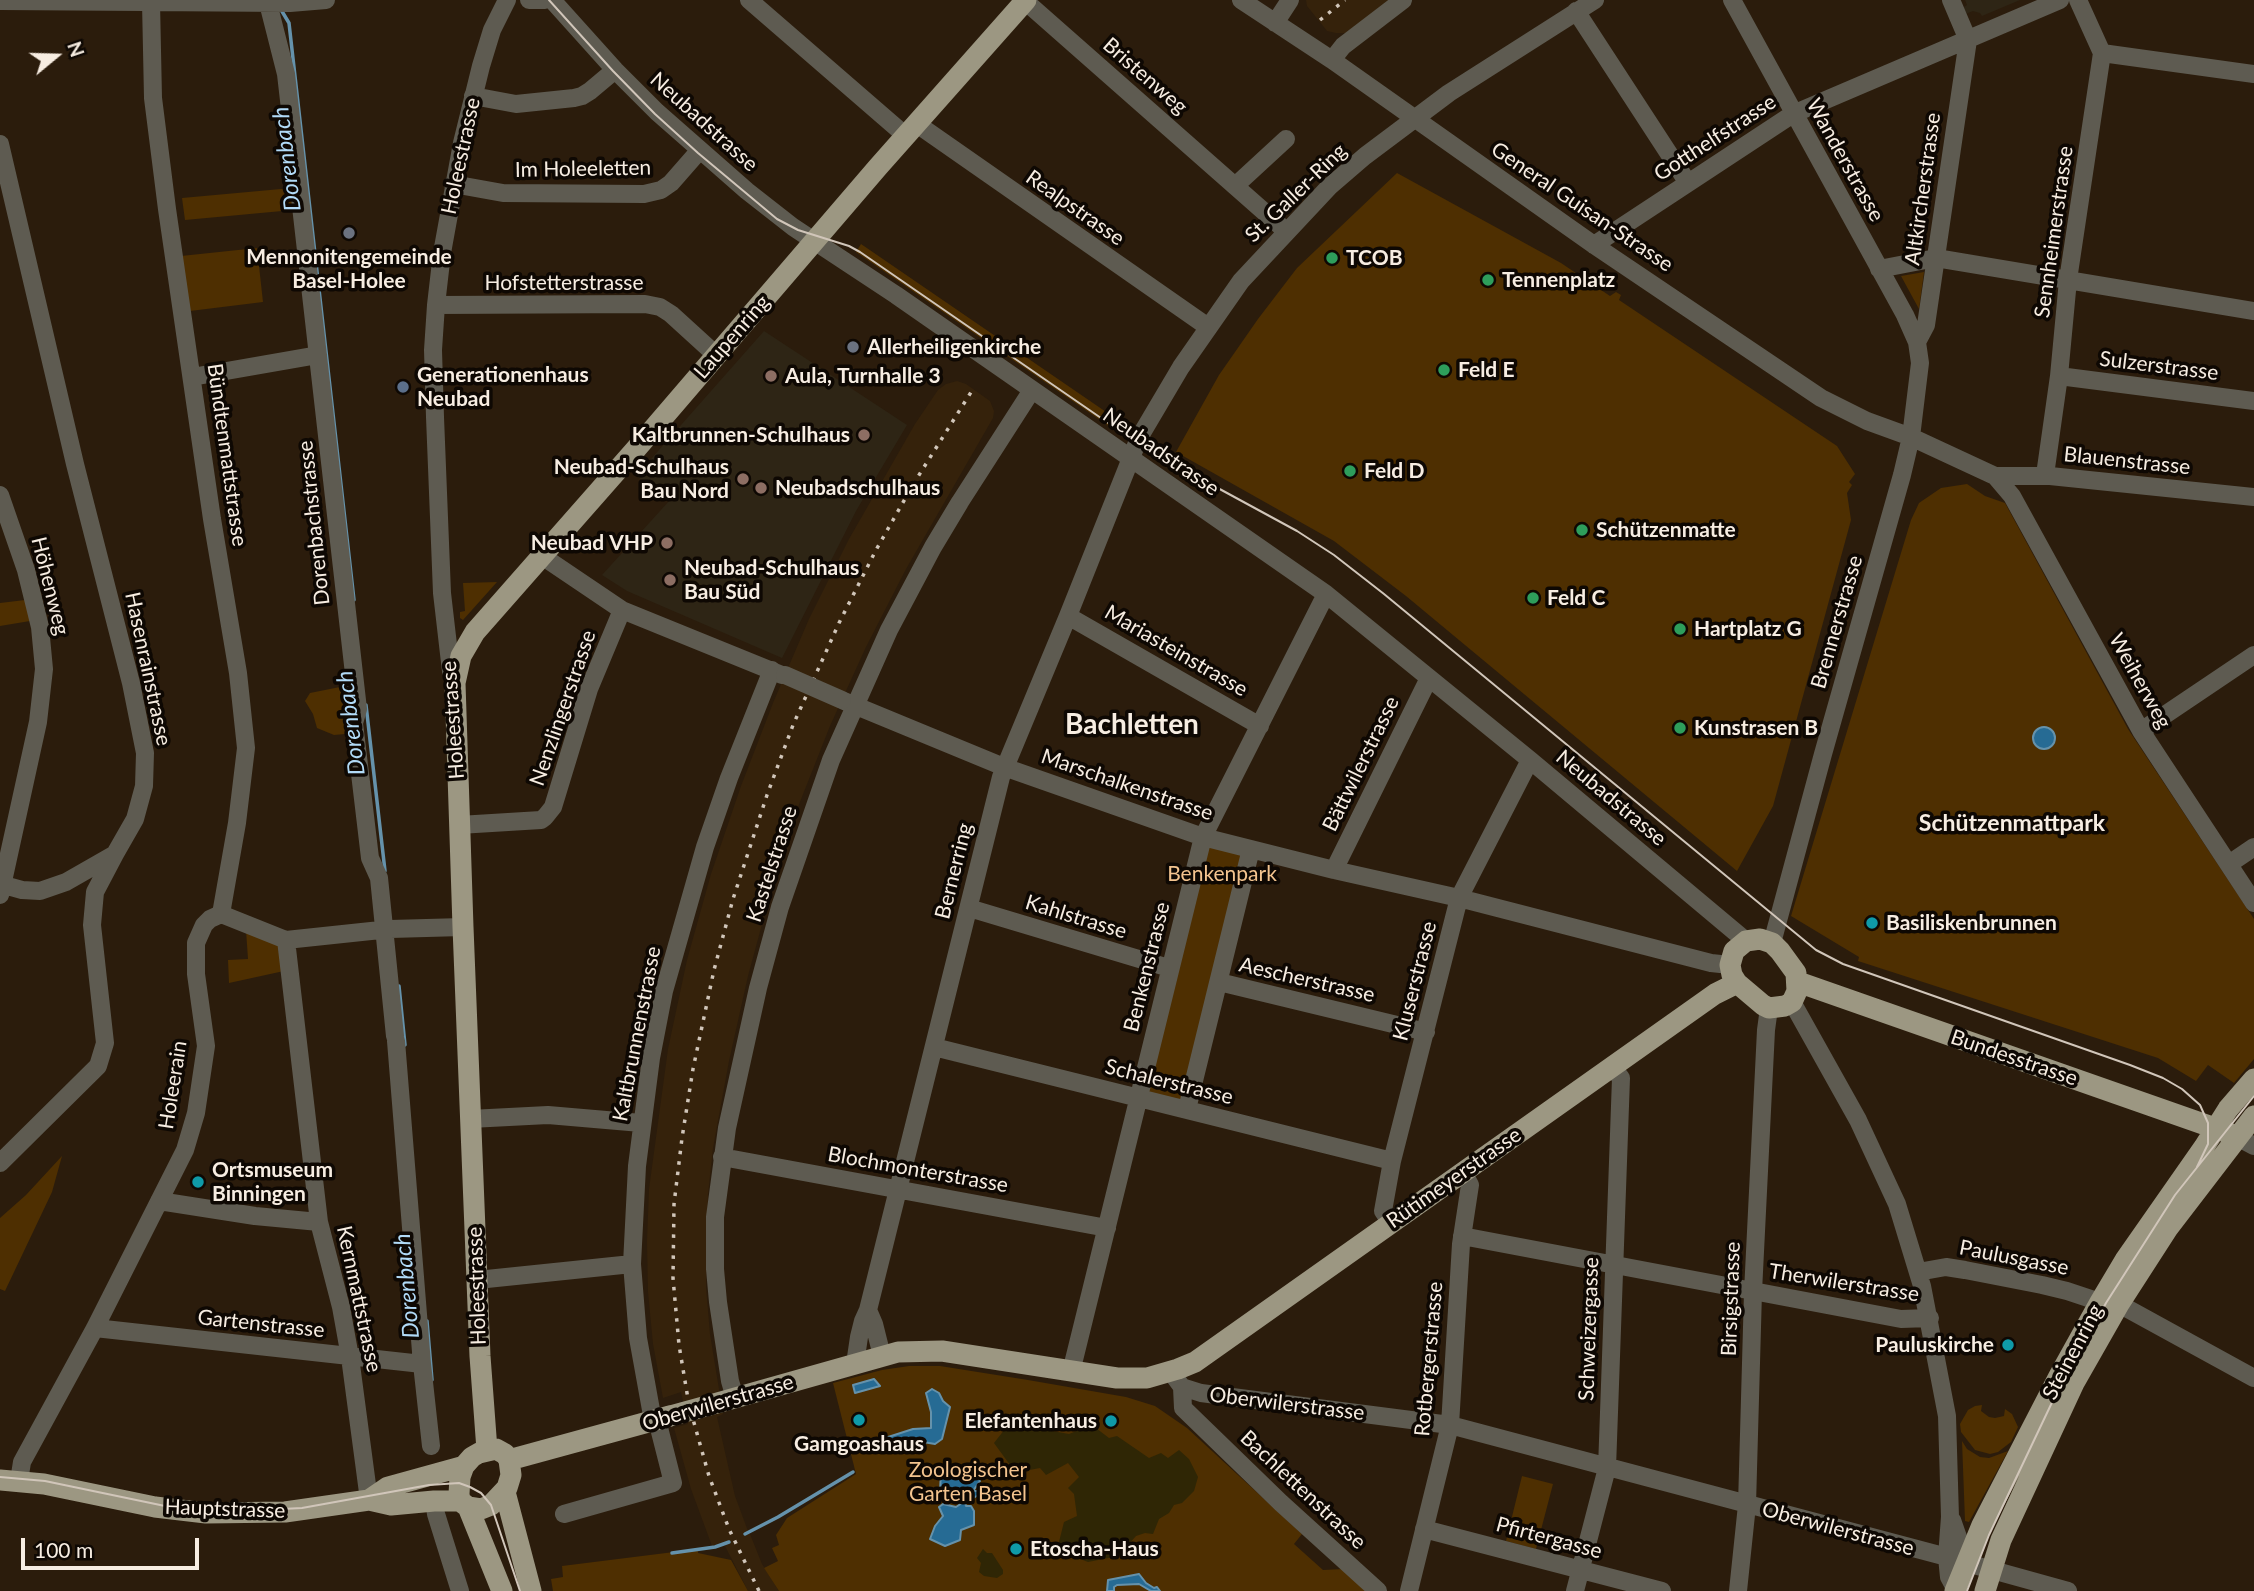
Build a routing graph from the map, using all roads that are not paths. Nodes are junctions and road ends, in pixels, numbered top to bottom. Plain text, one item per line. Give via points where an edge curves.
1 (327, 0) edge
2 (507, 0) edge
3 (529, 0) edge
4 (545, 0) edge
5 (552, 0) edge
6 (748, 0) edge
7 (1241, 0) edge
8 (1290, 0) edge
9 (1403, 0) edge
10 (1595, 0) edge
11 (1732, 0) edge
12 (1951, 0) edge
13 (2060, 0) edge
14 (2078, 0) edge
15 (0, 1) edge
16 (26, 1) edge
17 (1025, 1) edge
18 (151, 2) junction
19 (268, 3) junction
20 (1576, 11) junction
21 (1275, 23) junction
22 (1968, 40) junction
23 (2102, 53) junction
24 (1332, 60) junction
25 (615, 70) junction
26 (2254, 75) edge
27 (474, 96) junction
28 (1793, 114) junction
29 (1415, 118) junction
30 (911, 130) junction
31 (1286, 139) dead end
32 (0, 144) edge
33 (699, 151) junction
34 (1688, 183) junction
35 (453, 184) junction
36 (1235, 186) junction
37 (1286, 231) junction
38 (814, 241) junction
39 (1594, 245) junction
40 (1936, 258) junction
41 (1879, 269) junction
42 (2068, 280) junction
43 (436, 305) junction
44 (2254, 311) edge
45 (1208, 327) junction
46 (1917, 342) junction
47 (318, 355) junction
48 (716, 355) junction
49 (2059, 376) junction
50 (192, 377) junction
51 (1032, 390) junction
52 (2254, 401) edge
53 (1912, 437) junction
54 (1129, 458) junction
55 (2045, 475) junction
56 (1995, 476) junction
57 (0, 495) edge
58 (2254, 497) edge
59 (542, 556) junction
60 (1326, 594) junction
61 (622, 610) junction
62 (1068, 617) junction
63 (2254, 655) edge
64 (778, 673) junction
65 (1429, 678) junction
66 (455, 683) junction
67 (848, 702) junction
68 (1260, 726) junction
69 (2141, 731) junction
70 (1530, 760) junction
71 (1004, 768) junction
72 (459, 825) junction
73 (1203, 837) junction
74 (2254, 847) edge
75 (1251, 849) junction
76 (115, 853) junction
77 (2229, 864) junction
78 (1334, 870) junction
79 (1, 888) edge
80 (1459, 898) junction
81 (2254, 903) edge
82 (969, 908) junction
83 (221, 914) junction
84 (463, 927) junction
85 (391, 929) junction
86 (285, 940) junction
87 (1746, 941) junction
88 (1772, 943) junction
89 (1169, 968) junction
90 (1733, 974) junction
91 (1219, 982) junction
92 (1795, 992) junction
93 (1769, 1008) junction
94 (1426, 1032) junction
95 (934, 1047) junction
96 (1612, 1067) junction
97 (2254, 1079) edge
98 (1138, 1099) junction
99 (1187, 1109) junction
100 (2254, 1116) edge
101 (470, 1119) junction
102 (641, 1123) junction
103 (2234, 1136) edge
104 (722, 1157) junction
105 (1392, 1161) junction
106 (0, 1163) edge
107 (1463, 1172) junction
108 (897, 1191) junction
109 (159, 1201) junction
110 (318, 1222) junction
111 (1391, 1223) junction
112 (1107, 1228) junction
113 (1462, 1236) junction
114 (632, 1264) junction
115 (1614, 1265) junction
116 (1919, 1272) junction
117 (477, 1280) junction
118 (1753, 1292) junction
119 (2109, 1303) junction
120 (868, 1310) junction
121 (1930, 1318) junction
122 (94, 1328) junction
123 (882, 1356) junction
124 (350, 1357) junction
125 (422, 1364) junction
126 (855, 1364) junction
127 (1071, 1372) junction
128 (2254, 1378) edge
129 (1177, 1379) junction
130 (735, 1398) junction
131 (660, 1419) junction
132 (1450, 1425) junction
133 (431, 1446) dead end
134 (487, 1450) junction
135 (509, 1460) junction
136 (464, 1466) junction
137 (1607, 1468) junction
138 (9, 1480) edge
139 (505, 1492) junction
140 (369, 1500) junction
141 (434, 1500) junction
142 (464, 1504) junction
143 (1747, 1505) junction
144 (564, 1514) dead end
145 (1424, 1529) junction
146 (1957, 1560) junction
147 (1580, 1570) junction
148 (1991, 1570) junction
149 (1955, 1590) edge
150 (460, 1591) edge
151 (502, 1591) edge
152 (530, 1591) edge
153 (1378, 1591) edge
154 (1409, 1591) edge
155 (1575, 1591) edge
156 (1662, 1591) edge
157 (1738, 1591) edge
158 (1985, 1591) edge
159 (2068, 1591) edge

1 - 19 street
2 - 27 street, Holeestrasse via 492,30
3 - 4 street
5 - 25 street, Neubadstrasse
6 - 30 street, Realpstrasse
7 - 21 street, General Guisan-Strasse
8 - 21 street
9 - 24 street via 1343,46
10 - 20 street, St. Galler-Ring
11 - 28 street, Wanderstrasse
12 - 22 street
13 - 22 street, Gotthelfstrasse
14 - 23 street
15 - 16 street
16 - 18 street
17 - 30 main road, Laupenring
17 - 36 street, Bristenweg
18 - 19 street
18 - 50 street, Bündtenmattstrasse via 153,98
19 - 47 street, Dorenbachstrasse via 286,74
20 - 29 street, St. Galler-Ring
20 - 34 street
21 - 24 street, General Guisan-Strasse
22 - 28 street, Gotthelfstrasse
22 - 40 street, Altkircherstrasse
23 - 26 street
23 - 42 street, Sennheimerstrasse
24 - 29 street, General Guisan-Strasse
25 - 27 street via 590,91 573,98 516,104
25 - 33 street, Neubadstrasse
27 - 35 street, Holeestrasse
28 - 34 street, Gotthelfstrasse
28 - 41 street, Wanderstrasse
29 - 37 street, St. Galler-Ring via 1329,187
29 - 39 street, General Guisan-Strasse
30 - 38 main road, Laupenring
30 - 45 street, Realpstrasse
31 - 36 street
32 - 76 street, Hasenrainstrasse via 145,752 144,786 135,819
33 - 35 street, Im Holeeletten via 671,183 644,194 503,193
33 - 38 street, Neubadstrasse
34 - 39 street, Gotthelfstrasse
35 - 43 street, Holeestrasse
36 - 37 street, Bristenweg
37 - 45 street, St. Galler-Ring
38 - 48 main road, Laupenring
38 - 51 street, Neubadstrasse
39 - 53 street, General Guisan-Strasse via 1821,398
40 - 41 street
40 - 42 street
40 - 46 street, Altkircherstrasse via 1926,325
41 - 46 street, Wanderstrasse
42 - 44 street
42 - 49 street, Sennheimerstrasse
43 - 48 street, Hofstetterstrasse via 645,304 671,314
43 - 66 street, Holeestrasse via 440,567
45 - 54 street, St. Galler-Ring
46 - 53 street, Brennerstrasse via 1920,363
47 - 50 street
47 - 85 street, Dorenbachstrasse via 370,858
48 - 59 main road, Laupenring
49 - 52 street, Sulzerstrasse
49 - 55 street, Sennheimerstrasse
50 - 83 street, Bündtenmattstrasse via 246,748
51 - 54 street, Neubadstrasse
51 - 67 street, Kastelstrasse via 933,547
53 - 56 street, General Guisan-Strasse
53 - 88 street, Brennerstrasse
54 - 60 street, Neubadstrasse
54 - 62 street, Bernerring
55 - 56 street, Blauenstrasse
55 - 58 street, Blauenstrasse
56 - 69 street, Weiherweg via 2012,496
57 - 79 street, Höhenweg via 37,616 44,669 38,722
59 - 61 street, Marschalkenstrasse
59 - 66 main road, Laupenring via 475,632 461,656
60 - 65 street, Neubadstrasse
60 - 68 street, Benkenstrasse
61 - 64 street, Marschalkenstrasse
61 - 72 street, Nenzlingerstrasse via 589,689 553,807 541,820
62 - 68 street, Mariasteinstrasse
62 - 71 street, Bernerring
63 - 69 street
64 - 67 street, Marschalkenstrasse, bridge
64 - 102 street, Kaltbrunnenstrasse via 729,778 686,908 664,991
65 - 70 street, Neubadstrasse
65 - 78 street, Bättwilerstrasse
66 - 72 main road, Holeestrasse
67 - 71 street, Marschalkenstrasse
67 - 104 street, Kastelstrasse via 780,908
68 - 73 street, Benkenstrasse
69 - 77 street, Weiherweg
70 - 80 street, Kluserstrasse
70 - 87 street, Neubadstrasse
71 - 73 street, Marschalkenstrasse
71 - 82 street, Bernerring
72 - 84 main road, Holeestrasse
73 - 75 street, Marschalkenstrasse
73 - 89 street, Benkenstrasse
74 - 77 street
75 - 78 street, Marschalkenstrasse
75 - 91 street
76 - 79 street via 66,882 40,891
76 - 106 street, Hasenrainstrasse via 95,892 92,925 105,1043 98,1066
77 - 81 street, Weiherweg
78 - 80 street, Marschalkenstrasse
80 - 90 street, Marschalkenstrasse via 1711,964
80 - 94 street, Kluserstrasse
82 - 89 street, Kahlstrasse
82 - 95 street, Bernerring
83 - 86 street
83 - 109 street, Holeerain via 204,925 196,943 206,1042 196,1114 185,1150
84 - 85 street
84 - 101 main road, Holeestrasse
85 - 86 street
85 - 125 street, Dorenbachstrasse
86 - 110 street, Kernmattstrasse
87 - 88 main road
87 - 90 main road via 1734,951
88 - 92 main road via 1791,965
89 - 98 street, Benkenstrasse
90 - 93 main road
90 - 96 main road, Rütimeyerstrasse via 1715,994
91 - 94 street, Aescherstrasse
91 - 99 street
92 - 93 main road via 1785,1006
92 - 103 main road, Bundesstrasse
92 - 116 street via 1897,1204
93 - 118 street, Birsigstrasse
94 - 105 street, Kluserstrasse
95 - 98 street, Schalerstrasse
95 - 108 street, Bernerring
96 - 107 main road, Rütimeyerstrasse
96 - 115 street, Schweizergasse via 1621,1079
97 - 103 main road via 2228,1109
98 - 99 street, Schalerstrasse
98 - 112 street, Benkenstrasse
99 - 105 street, Schalerstrasse
100 - 103 main road
101 - 102 street via 548,1115
101 - 117 main road, Holeestrasse
102 - 114 street, Kaltbrunnenstrasse
103 - 119 main road, Steinenring via 2131,1250
104 - 108 street, Blochmonterstrasse
104 - 130 street, Kastelstrasse via 715,1269
105 - 111 street, Kluserstrasse via 1383,1211
107 - 111 main road, Rütimeyerstrasse
107 - 113 street, Rotbergerstrasse via 1470,1185
108 - 112 street, Blochmonterstrasse
108 - 120 street, Bernerring
109 - 110 street
109 - 122 street, Holeerain
110 - 124 street, Kernmattstrasse
111 - 129 main road, Rütimeyerstrasse
112 - 127 street, Benkenstrasse
113 - 115 street, Therwilerstrasse
113 - 132 street, Rotbergerstrasse
114 - 117 street
114 - 131 street, Kaltbrunnenstrasse via 638,1338
115 - 118 street, Therwilerstrasse
115 - 137 street, Schweizergasse
116 - 119 street, Paulusgasse via 1946,1267 1965,1270
116 - 121 street
117 - 134 main road, Holeestrasse
118 - 121 street, Therwilerstrasse via 1901,1319
118 - 143 street, Birsigstrasse
119 - 128 street, Paulusgasse
119 - 146 main road, Steinenring via 2059,1376 1982,1525
119 - 148 main road, Steinenring
120 - 123 street
120 - 126 street, Bernerring
121 - 146 street via 1947,1416 1950,1517
122 - 124 street, Gartenstrasse
122 - 138 street, Holeerain
123 - 126 main road, Oberwilerstrasse
123 - 127 main road, Oberwilerstrasse via 942,1351
124 - 125 street, Gartenstrasse
124 - 140 street, Kernmattstrasse
125 - 133 street, Dorenbachstrasse
126 - 130 main road, Oberwilerstrasse
127 - 129 main road, Oberwilerstrasse
129 - 132 street, Oberwilerstrasse via 1201,1393
129 - 153 street, Bachlettenstrasse via 1183,1408
130 - 131 main road, Oberwilerstrasse, bridge
131 - 135 main road, Oberwilerstrasse
131 - 144 street, Kaltbrunnenstrasse via 673,1483
132 - 137 street, Oberwilerstrasse
132 - 145 street, Rotbergerstrasse
134 - 135 main road via 496,1449
134 - 136 main road
135 - 139 main road via 511,1475
136 - 140 main road, Hauptstrasse via 388,1487
136 - 142 main road via 459,1483
137 - 143 street, Oberwilerstrasse
137 - 147 street, Schweizergasse
138 - 140 main road, Hauptstrasse via 206,1513 285,1513
139 - 142 main road via 484,1508
139 - 152 main road
140 - 141 main road, Hauptstrasse via 391,1505
141 - 142 main road, Hauptstrasse
141 - 150 street
142 - 151 main road
143 - 146 street, Oberwilerstrasse
143 - 157 street, Birsigstrasse
145 - 147 street, Pfirtergasse
145 - 154 street, Rotbergerstrasse
146 - 148 street, Oberwilerstrasse
146 - 149 main road, Steinenring
147 - 155 street, Schweizergasse
147 - 156 street, Pfirtergasse
148 - 158 main road, Steinenring
148 - 159 street, Oberwilerstrasse

